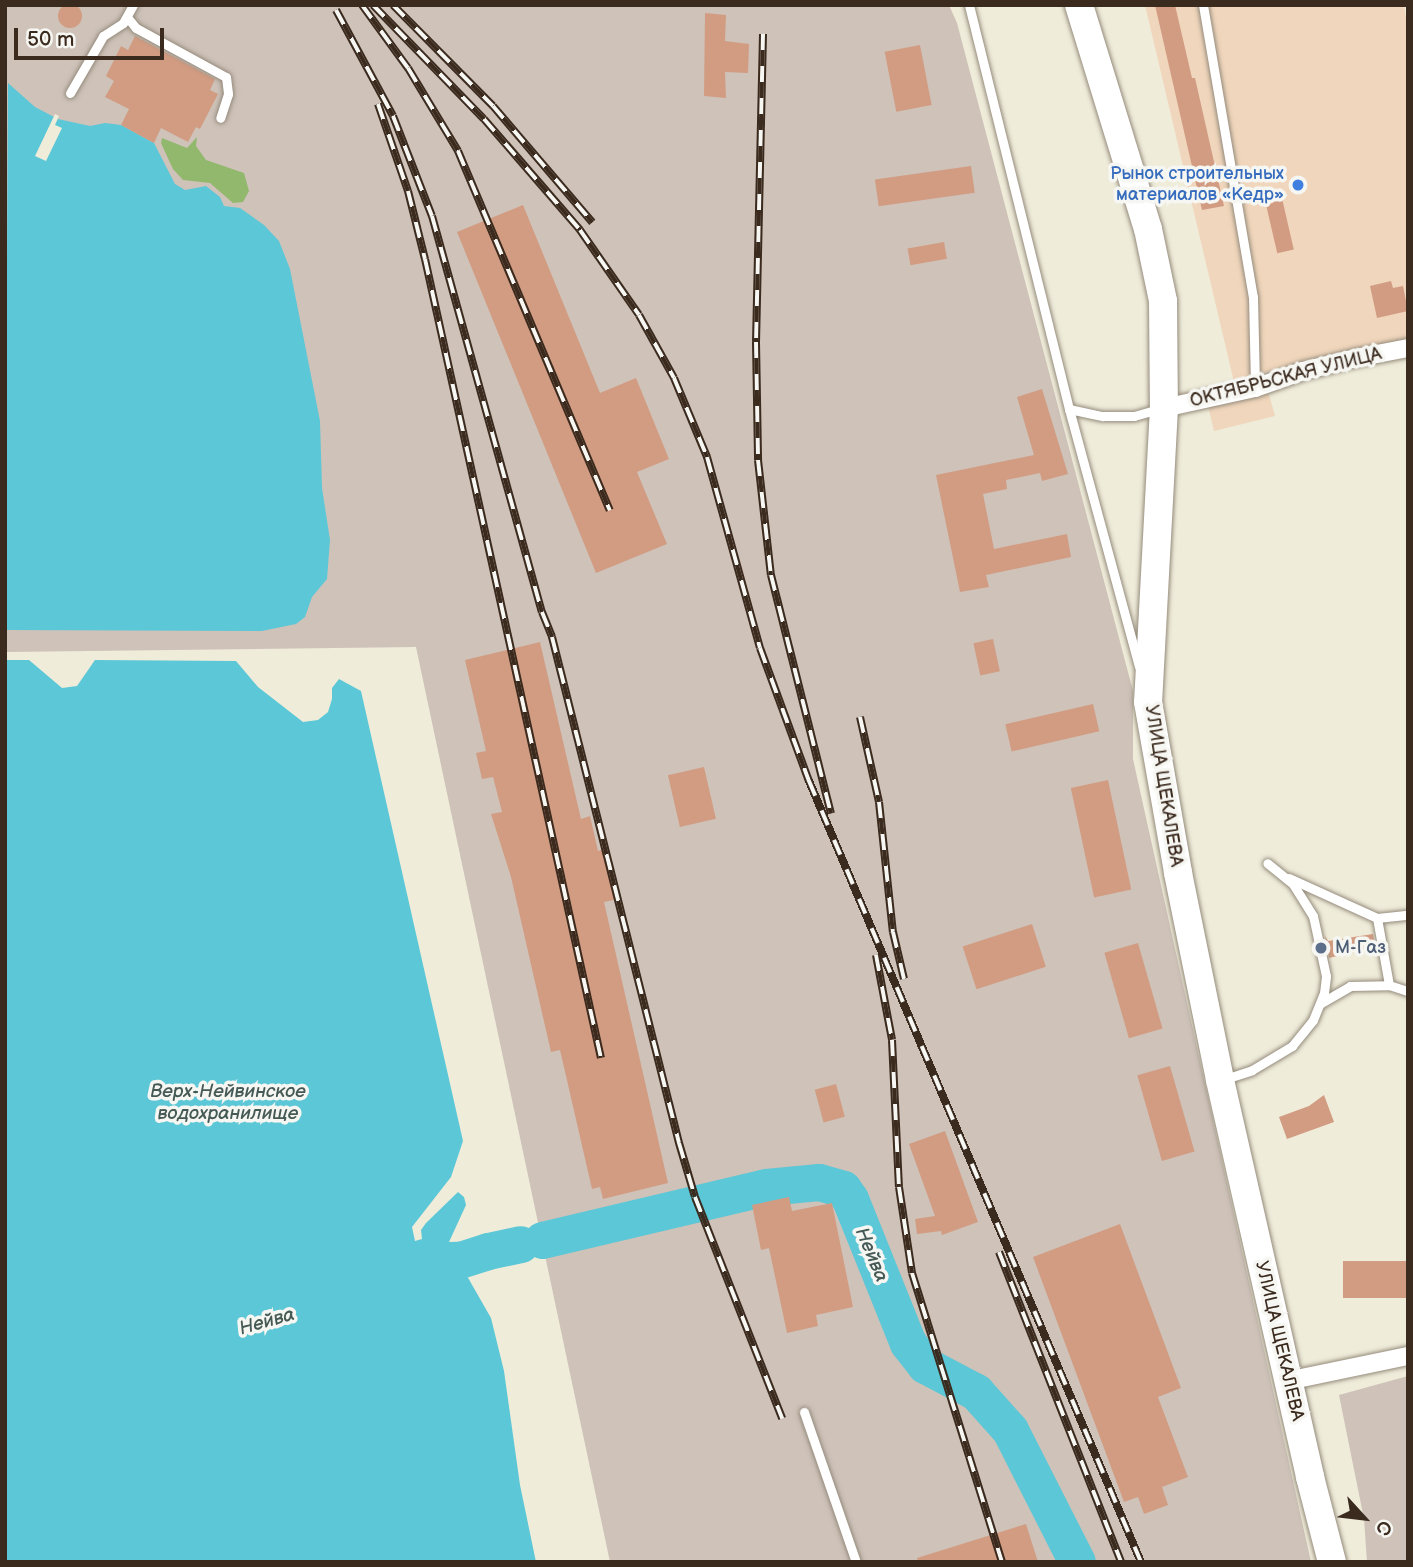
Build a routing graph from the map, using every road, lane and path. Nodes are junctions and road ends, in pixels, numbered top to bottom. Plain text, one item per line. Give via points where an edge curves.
1 (133, 5) edge
2 (969, 5) edge
3 (1079, 5) edge
4 (1203, 5) edge
5 (127, 17) junction
6 (70, 93) dead end
7 (220, 118) dead end
8 (1408, 348) edge
9 (1255, 388) junction
10 (1164, 408) junction
11 (1069, 409) junction
12 (1148, 702) junction
13 (1268, 863) dead end
14 (1280, 873) junction
15 (1408, 915) edge
16 (1377, 918) junction
17 (1389, 985) junction
18 (1408, 991) edge
19 (1320, 1004) junction
20 (1220, 1080) junction
21 (1408, 1356) edge
22 (1287, 1381) junction
23 (804, 1412) dead end
24 (856, 1562) edge
25 (1332, 1562) edge

1 - 5 lane
2 - 11 lane
3 - 10 main road, УЛИЦА ЩЕКАЛЕВА via 1148,229 1163,301
4 - 9 lane via 1254,298
5 - 6 lane via 103,36
5 - 7 lane via 136,28 226,77 228,94
8 - 9 street, ОКТЯБРЬСКАЯ УЛИЦА via 1303,371
9 - 10 street, ОКТЯБРЬСКАЯ УЛИЦА
10 - 11 lane via 1133,416
10 - 12 main road, УЛИЦА ЩЕКАЛЕВА
11 - 12 lane
12 - 20 main road, УЛИЦА ЩЕКАЛЕВА
13 - 14 lane
14 - 16 lane
14 - 19 lane via 1306,903 1318,931 1326,976
15 - 16 lane
16 - 17 lane
17 - 18 lane
17 - 19 lane via 1350,986
19 - 20 lane via 1292,1046 1252,1070
20 - 22 main road, УЛИЦА ЩЕКАЛЕВА
21 - 22 street
22 - 25 main road, УЛИЦА ЩЕКАЛЕВА
23 - 24 lane

